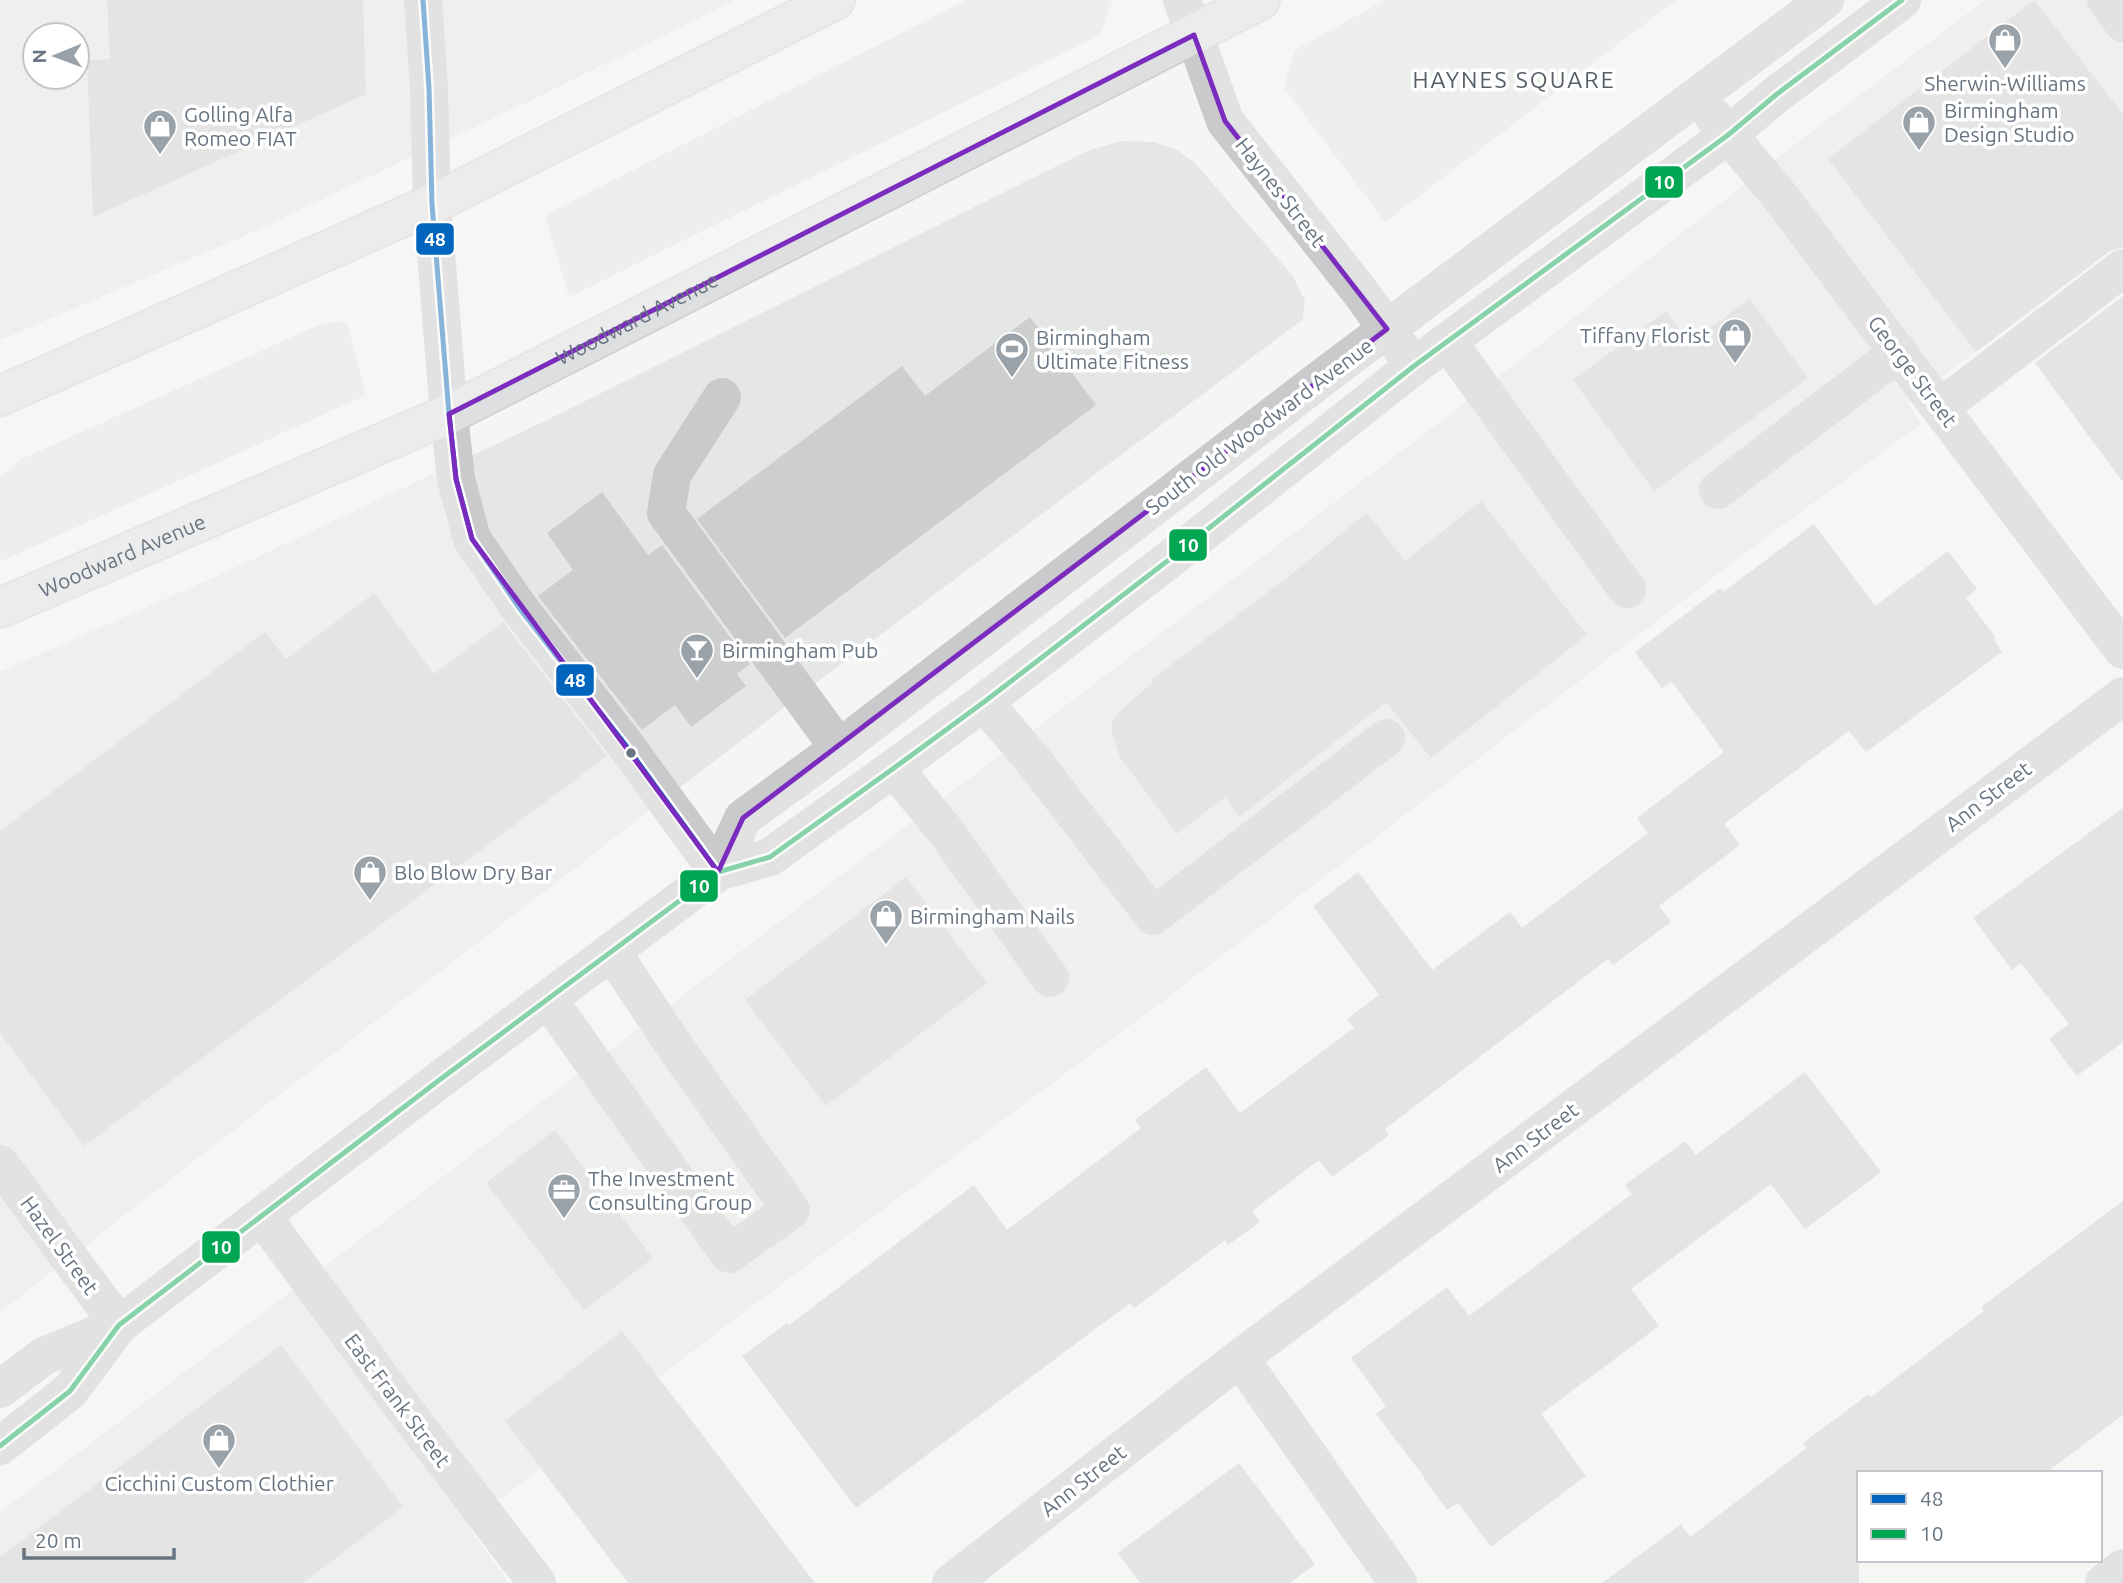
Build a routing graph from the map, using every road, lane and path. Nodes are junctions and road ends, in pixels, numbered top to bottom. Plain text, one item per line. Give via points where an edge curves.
1 (423, 0) edge
2 (835, 0) edge
3 (1260, 0) edge
4 (1825, 0) edge
5 (1902, 0) edge
6 (2106, 0) edge
7 (1188, 17) edge
8 (2123, 23) edge
9 (1696, 97) junction
10 (1728, 135) junction
11 (432, 204) junction
12 (2123, 268) edge
13 (1387, 329) junction
14 (1448, 342) junction
15 (1899, 352) junction
16 (1414, 366) junction
17 (0, 396) edge
18 (722, 397) dead end
19 (1941, 407) junction
20 (449, 414) junction
21 (1718, 490) dead end
22 (1628, 589) dead end
23 (0, 608) edge
24 (2123, 650) edge
25 (2123, 696) edge
26 (984, 702) junction
27 (1386, 738) dead end
28 (839, 748) junction
29 (894, 768) junction
30 (718, 872) junction
31 (611, 952) junction
32 (1050, 978) dead end
33 (548, 999) junction
34 (0, 1164) edge
35 (262, 1216) junction
36 (119, 1325) junction
37 (1240, 1358) junction
38 (0, 1389) edge
39 (0, 1446) edge
40 (2123, 1568) edge
41 (537, 1583) edge
42 (951, 1583) edge
43 (1398, 1583) edge
44 (2104, 1583) edge

1 - 11 street
2 - 11 main road
3 - 7 main road, Woodward Avenue
4 - 9 street, South Old Woodward Avenue
5 - 10 street, South Old Woodward Avenue
6 - 8 street
7 - 13 street, Haynes Street via 1225,121
7 - 20 main road, Woodward Avenue
9 - 10 street, George Street
9 - 13 street, South Old Woodward Avenue
10 - 14 street, South Old Woodward Avenue
10 - 15 street, George Street
11 - 17 main road
11 - 20 street
12 - 19 street
13 - 16 street, Haynes Street
13 - 28 street, South Old Woodward Avenue
14 - 16 street, South Old Woodward Avenue
14 - 22 street
15 - 19 street, George Street
15 - 21 street
16 - 26 street, South Old Woodward Avenue
18 - 28 street via 673,475 666,513
19 - 24 street, George Street
20 - 23 main road, Woodward Avenue
20 - 30 street via 456,479 472,538
25 - 37 street, Ann Street
26 - 27 street via 1153,916
26 - 29 street, South Old Woodward Avenue
28 - 30 street, South Old Woodward Avenue via 743,818
29 - 30 street, South Old Woodward Avenue via 770,857
29 - 32 street via 947,833
30 - 31 street, South Old Woodward Avenue
31 - 33 street, South Old Woodward Avenue
31 - 33 street via 791,1210 729,1254
33 - 35 street, South Old Woodward Avenue
34 - 36 street, Hazel Street
35 - 36 street, South Old Woodward Avenue
35 - 41 street, East Frank Street
36 - 38 street, South Old Woodward Avenue via 44,1356
36 - 39 street, South Old Woodward Avenue via 70,1391
37 - 42 street, Ann Street
37 - 43 street
40 - 44 street

